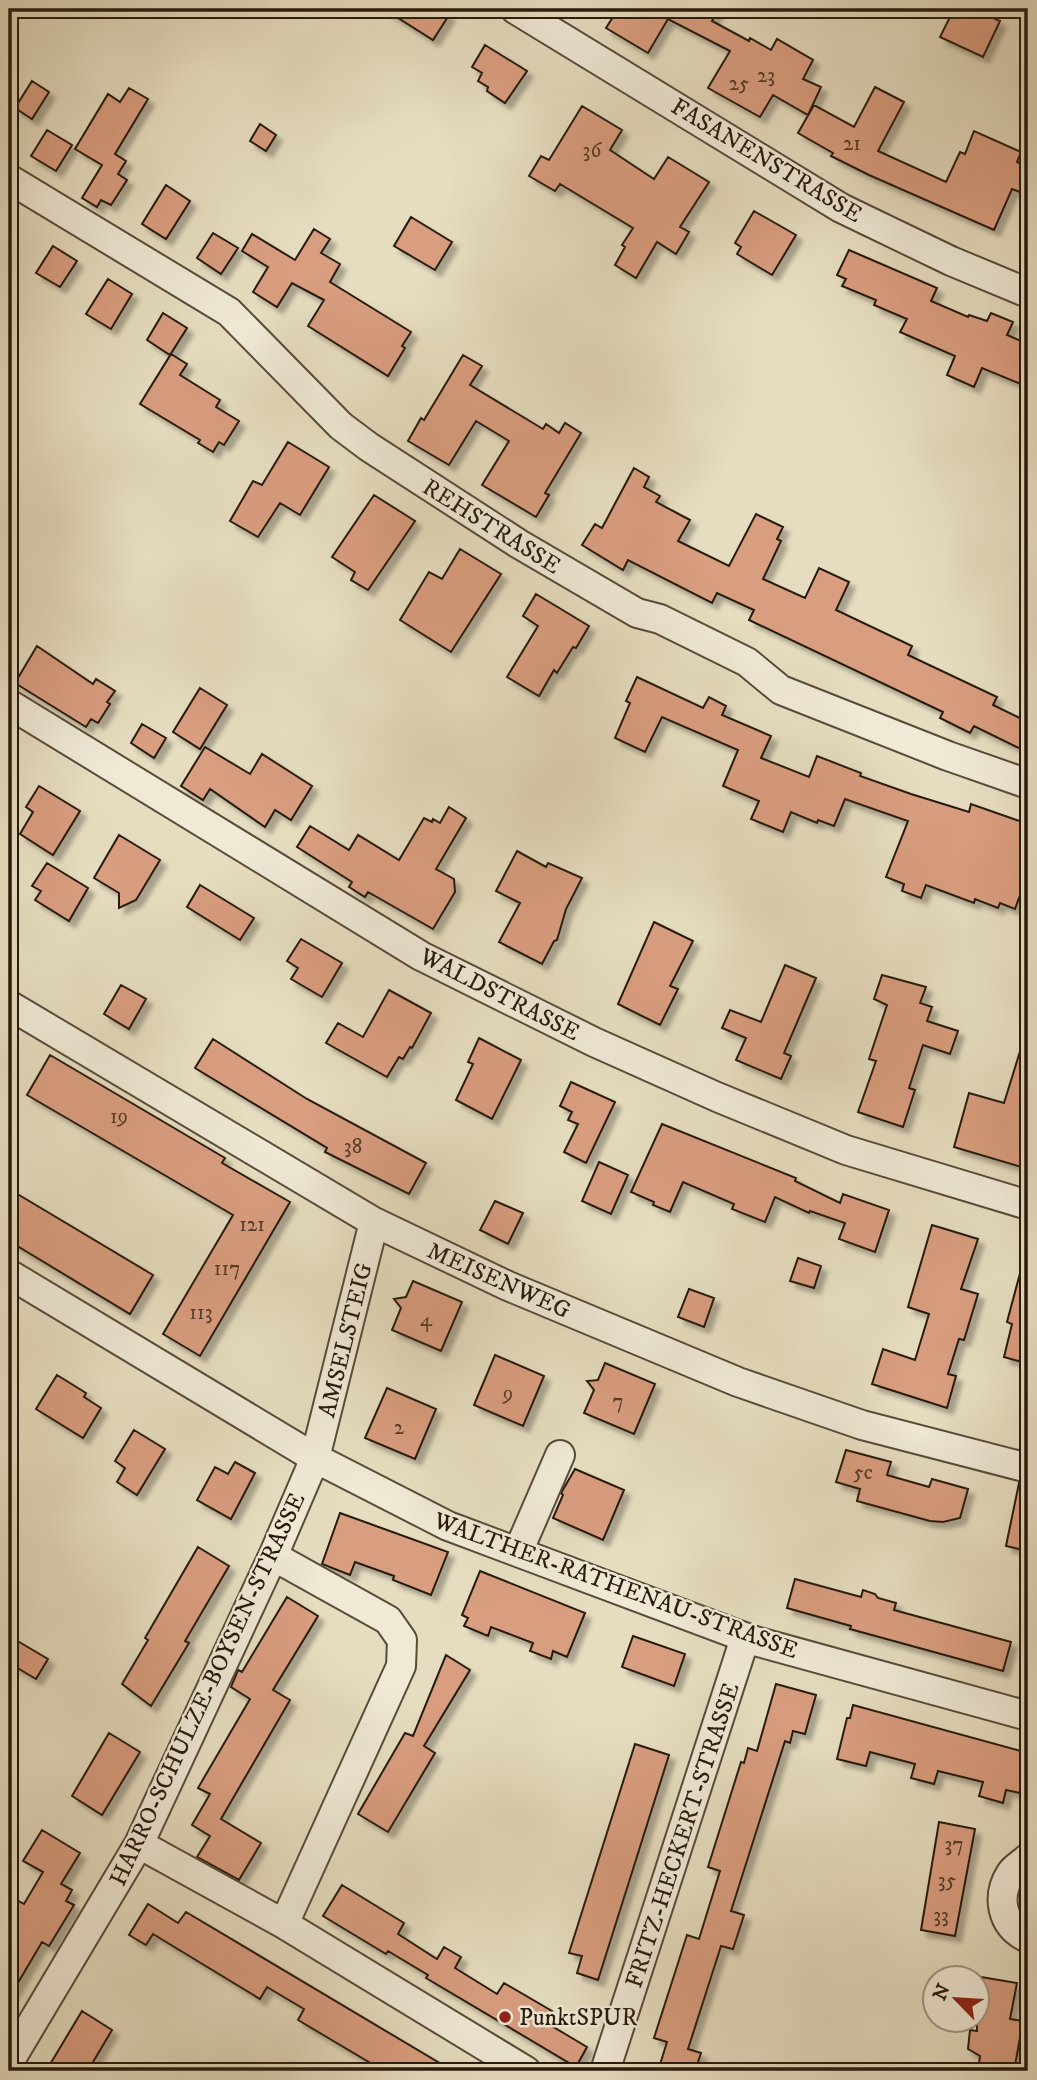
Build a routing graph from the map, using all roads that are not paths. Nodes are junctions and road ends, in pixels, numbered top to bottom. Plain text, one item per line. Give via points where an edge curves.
1 (515, 9) edge
2 (9, 179) edge
3 (1028, 293) edge
4 (9, 704) edge
5 (1028, 784) edge
6 (9, 1005) edge
7 (1028, 1205) edge
8 (374, 1222) junction
9 (9, 1274) edge
10 (560, 1455) dead end
11 (315, 1458) junction
12 (1028, 1468) edge
13 (518, 1552) junction
14 (273, 1556) junction
15 (745, 1638) junction
16 (1028, 1716) edge
17 (139, 1844) junction
18 (1028, 1858) edge
19 (284, 1924) junction
20 (1028, 1938) edge
21 (9, 2062) edge
22 (526, 2071) edge
23 (605, 2071) edge

1 - 3 street, FASANENSTRASSE via 841,208
2 - 5 street, REHSTRASSE via 229,312 341,426 531,551 637,613 660,619 747,662 781,690
4 - 7 street, WALDSTRASSE via 421,956 594,1042 846,1150
6 - 8 street, MEISENWEG
8 - 11 street, AMSELSTEIG
8 - 12 street, MEISENWEG via 508,1286 738,1382 862,1425
9 - 11 street, WALTHER-RATHENAU-STRASSE
10 - 13 street
11 - 13 street, WALTHER-RATHENAU-STRASSE via 448,1526
11 - 14 street, HARRO-SCHULZE-BOYSEN-STRASSE
13 - 15 street, WALTHER-RATHENAU-STRASSE
14 - 17 street, HARRO-SCHULZE-BOYSEN-STRASSE
14 - 19 street via 388,1620 402,1640 401,1666
15 - 16 street, WALTHER-RATHENAU-STRASSE
15 - 23 street, FRITZ-HECKERT-STRASSE
17 - 19 street
17 - 21 street, HARRO-SCHULZE-BOYSEN-STRASSE
18 - 20 street via 1013,1871 1004,1888 1002,1908 1015,1930
19 - 22 street

